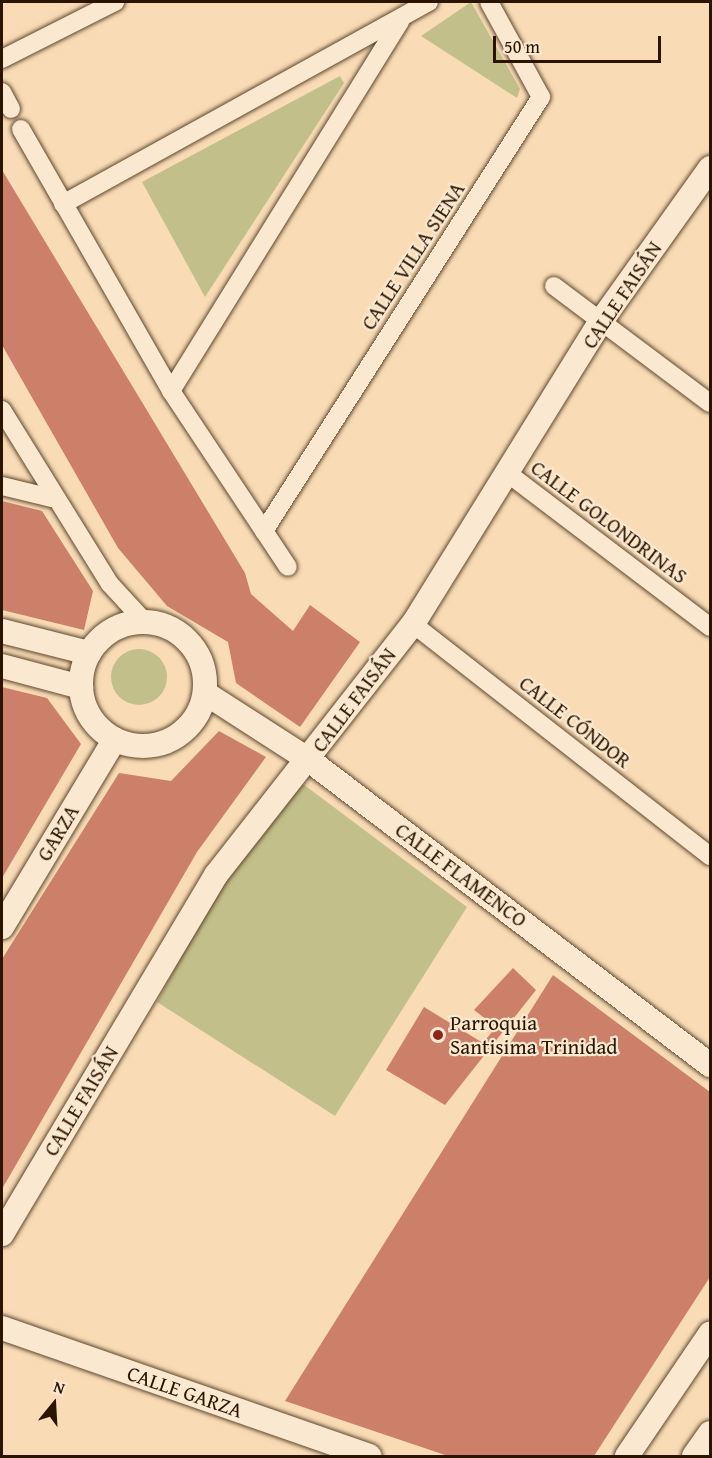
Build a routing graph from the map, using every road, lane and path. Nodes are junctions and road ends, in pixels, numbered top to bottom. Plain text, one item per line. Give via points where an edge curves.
1 (116, 2) edge
2 (429, 2) edge
3 (489, 2) edge
4 (400, 21) junction
5 (2, 59) edge
6 (2, 92) edge
7 (11, 109) dead end
8 (21, 129) dead end
9 (708, 178) edge
10 (63, 204) junction
11 (554, 286) dead end
12 (601, 321) junction
13 (171, 391) junction
14 (711, 403) edge
15 (2, 410) edge
16 (510, 475) junction
17 (2, 486) edge
18 (52, 498) junction
19 (264, 531) junction
20 (288, 567) dead end
21 (144, 621) junction
22 (412, 624) junction
23 (711, 627) edge
24 (2, 631) edge
25 (89, 653) junction
26 (2, 666) edge
27 (81, 687) junction
28 (205, 693) junction
29 (115, 739) junction
30 (309, 759) junction
31 (711, 856) edge
32 (2, 927) edge
33 (711, 1065) edge
34 (2, 1234) edge
35 (2, 1328) edge
36 (711, 1334) edge
37 (711, 1432) edge
38 (369, 1456) edge
39 (627, 1456) edge
40 (694, 1456) edge

1 - 5 street
2 - 4 street
3 - 19 street, CALLE VILLA SIENA via 542,97
4 - 10 street
4 - 13 street
6 - 7 street
8 - 10 street
9 - 12 main road, CALLE FAISÁN
10 - 13 street
11 - 12 street
12 - 14 street
12 - 16 main road, CALLE FAISÁN
13 - 19 street
15 - 18 street
16 - 22 main road, CALLE FAISÁN
16 - 23 street, CALLE GOLONDRINAS
17 - 18 street
18 - 21 street via 110,584
19 - 20 street
21 - 25 main road via 103,636
21 - 28 main road via 165,625 190,644 205,672
22 - 30 main road, CALLE FAISÁN
22 - 31 street, CALLE CÓNDOR
24 - 25 main road
25 - 27 main road
26 - 27 main road
27 - 29 main road via 86,708
28 - 29 main road via 199,712 172,739 144,746
28 - 30 main road, CALLE FLAMENCO
29 - 32 main road, GARZA
30 - 33 main road, CALLE FLAMENCO
30 - 34 main road, CALLE FAISÁN via 216,875
35 - 38 main road, CALLE GARZA
36 - 39 main road
37 - 40 main road

